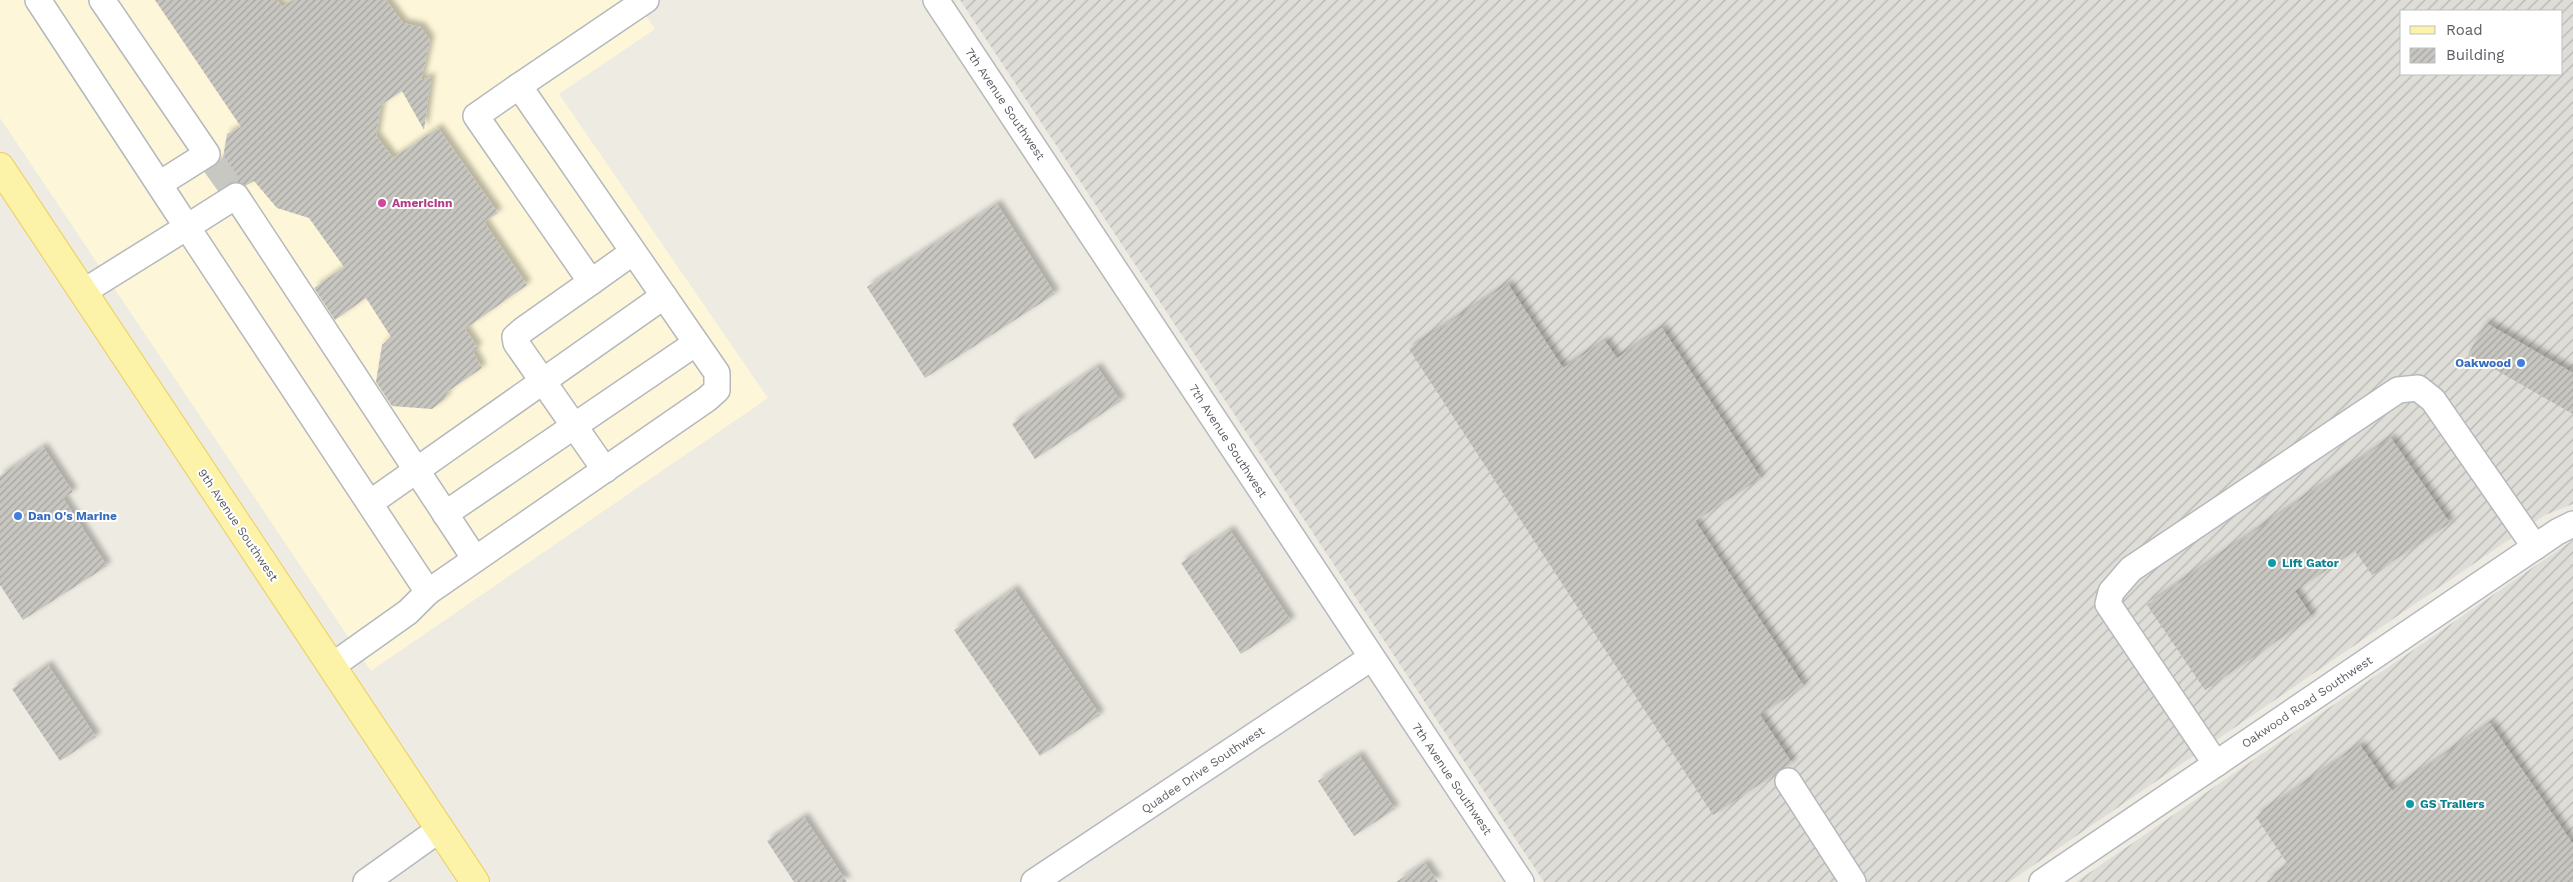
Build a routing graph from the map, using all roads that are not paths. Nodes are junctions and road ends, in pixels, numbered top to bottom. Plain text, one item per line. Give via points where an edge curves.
1 (38, 0) edge
2 (102, 0) edge
3 (646, 0) edge
4 (936, 0) edge
5 (519, 86) junction
6 (0, 167) edge
7 (161, 183) junction
8 (187, 226) junction
9 (633, 252) junction
10 (590, 282) junction
11 (83, 292) junction
12 (664, 296) junction
13 (696, 343) junction
14 (542, 380) junction
15 (574, 426) junction
16 (605, 470) junction
17 (415, 471) junction
18 (370, 503) junction
19 (445, 514) junction
20 (2573, 524) edge
21 (2535, 547) junction
22 (475, 559) junction
23 (428, 592) junction
24 (1371, 658) junction
25 (332, 666) junction
26 (2216, 764) junction
27 (1788, 781) dead end
28 (440, 829) junction
29 (366, 882) edge
30 (475, 882) edge
31 (1034, 882) edge
32 (1521, 882) edge
33 (1854, 882) edge
34 (2042, 882) edge

1 - 7 street
2 - 7 street via 211,159
3 - 5 street
4 - 24 street, 7th Avenue Southwest
5 - 9 street
5 - 10 street via 476,116
6 - 11 main road, 9th Avenue Southwest
7 - 8 street
8 - 11 street
8 - 17 street via 235,194
8 - 18 street
9 - 10 street
9 - 12 street
10 - 14 street via 515,337 516,344
11 - 25 main road, 9th Avenue Southwest
12 - 13 street
12 - 14 street
13 - 15 street
13 - 16 street via 717,373 717,390
14 - 15 street
14 - 17 street
15 - 16 street
15 - 19 street
16 - 22 street
17 - 18 street
17 - 19 street
18 - 23 street
19 - 22 street
20 - 21 street, Oakwood Road Southwest
21 - 26 street, Oakwood Road Southwest
21 - 26 street via 2433,400 2418,388 2398,390 2131,569 2111,592 2108,604
22 - 23 street
23 - 25 street via 408,612
24 - 31 street, Quadee Drive Southwest
24 - 32 street, 7th Avenue Southwest
25 - 28 main road, 9th Avenue Southwest
26 - 34 street, Oakwood Road Southwest
27 - 33 street
28 - 29 street
28 - 30 main road, 9th Avenue Southwest

